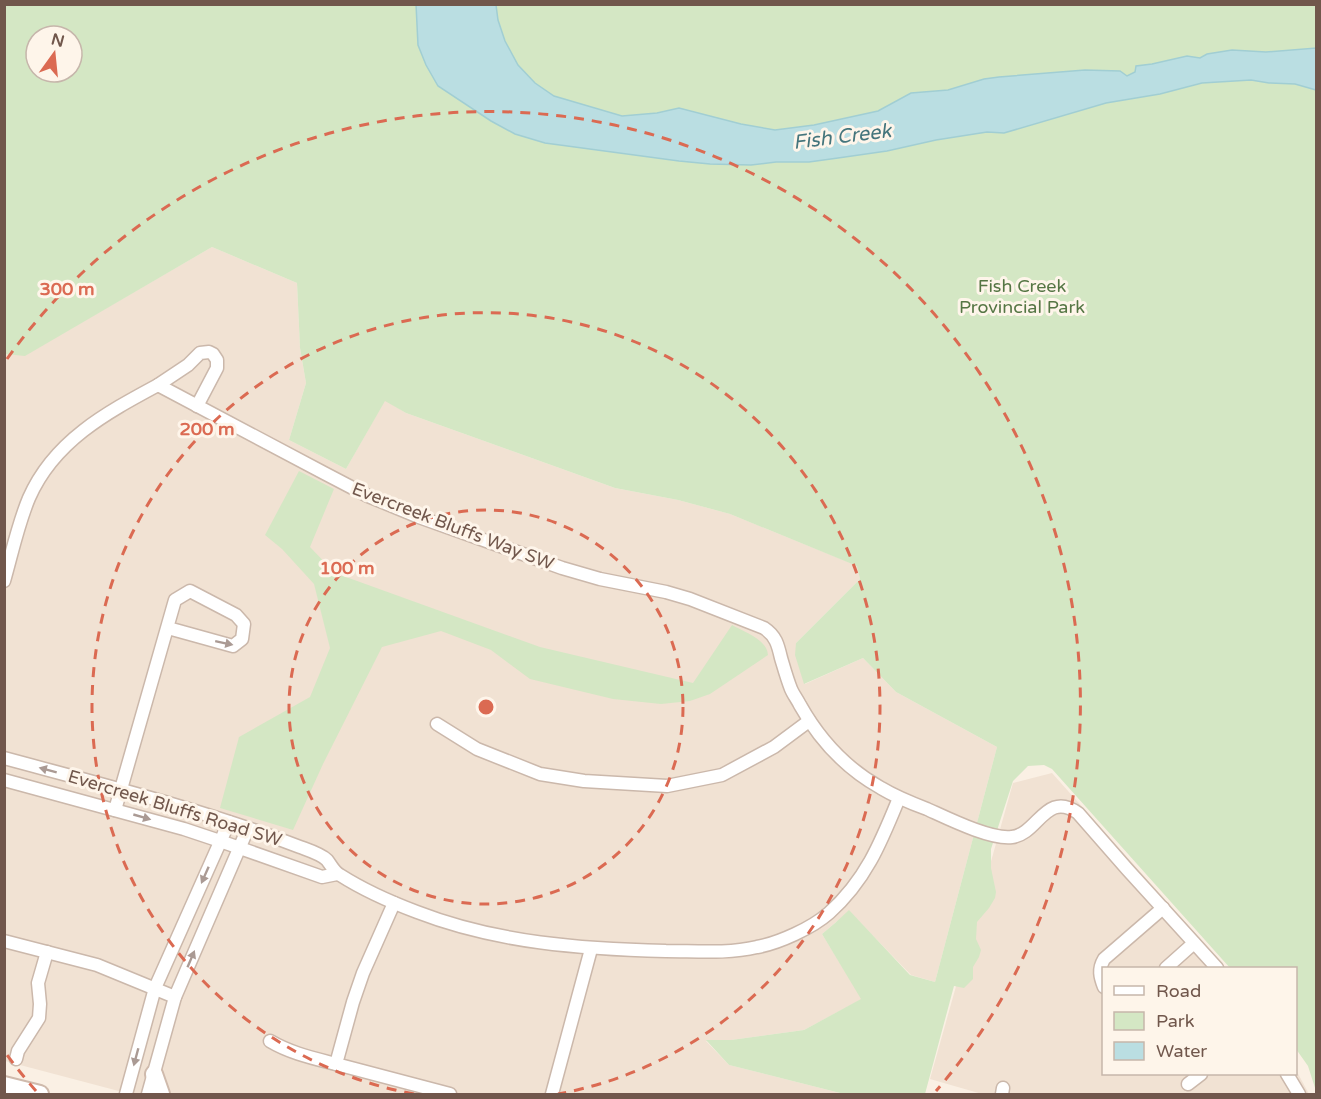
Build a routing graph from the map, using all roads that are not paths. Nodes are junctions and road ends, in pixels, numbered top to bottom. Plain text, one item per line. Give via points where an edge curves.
1 (158, 385) junction
2 (197, 406) junction
3 (4, 581) edge
4 (168, 628) junction
5 (809, 721) junction
6 (437, 724) dead end
7 (4, 758) edge
8 (4, 780) edge
9 (121, 789) junction
10 (900, 798) junction
11 (115, 810) junction
12 (229, 822) junction
13 (248, 828) junction
14 (220, 841) junction
15 (240, 848) junction
16 (337, 874) junction
17 (394, 903) junction
18 (1163, 908) junction
19 (4, 941) edge
20 (1194, 943) junction
21 (591, 949) junction
22 (47, 952) junction
23 (1168, 967) edge
24 (1215, 967) edge
25 (1102, 981) edge
26 (155, 988) junction
27 (175, 997) junction
28 (270, 1041) dead end
29 (16, 1059) dead end
30 (336, 1064) junction
31 (154, 1074) junction
32 (1200, 1075) edge
33 (1288, 1075) edge
34 (1188, 1084) dead end
35 (4, 1085) edge
36 (40, 1095) edge
37 (126, 1095) edge
38 (148, 1095) edge
39 (161, 1095) edge
40 (450, 1095) edge
41 (552, 1095) edge
42 (1299, 1095) edge

1 - 2 street, Evercreek Bluffs Way SW
1 - 2 street via 200,353 213,354 217,368
1 - 3 street via 90,424 54,457 29,498
2 - 5 street, Evercreek Bluffs Way SW via 368,496 419,517 562,568 690,599 764,628 777,643 791,690
4 -> 4 street via 233,646 242,639 244,624 236,615 190,591 175,600
4 - 9 street
5 - 6 street via 774,747 722,775 667,786 540,774 477,749
5 - 10 street, Evercreek Bluffs Way SW via 855,771
9 -> 7 street, Evercreek Bluffs Road SW
8 - 11 street, Evercreek Bluffs Road SW
9 - 11 street
9 - 12 street, Evercreek Bluffs Road SW
10 - 18 street, Evercreek Bluffs Way SW via 982,833 1011,838 1050,809 1073,809
10 - 21 street, Evercreek Bluffs Road SW via 861,878 827,914 800,931 754,948 719,952
11 -> 14 street, Evercreek Bluffs Road SW
12 - 13 street, Evercreek Bluffs Road SW
12 - 14 street
13 - 15 street
13 - 16 street, Evercreek Bluffs Road SW via 325,858
14 - 15 street, Evercreek Bluffs Road SW
14 -> 26 street
15 - 16 street, Evercreek Bluffs Road SW via 322,877
27 -> 15 street
16 - 17 street, Evercreek Bluffs Road SW
17 - 21 street, Evercreek Bluffs Road SW via 475,930
17 - 30 street via 363,973
18 - 20 street, Evercreek Bluffs Way SW
18 - 25 street via 1104,959 1099,971
19 - 22 street
20 - 23 street
20 - 24 street, Evercreek Bluffs Way SW
21 - 41 street
22 - 26 street via 97,965
22 - 29 street via 38,983 39,1018
26 - 27 street
26 -> 37 street
27 - 31 street
28 - 30 street via 283,1049
30 - 40 street
31 - 38 street
31 - 39 main road
32 - 34 street
33 - 42 street
35 - 36 main road

